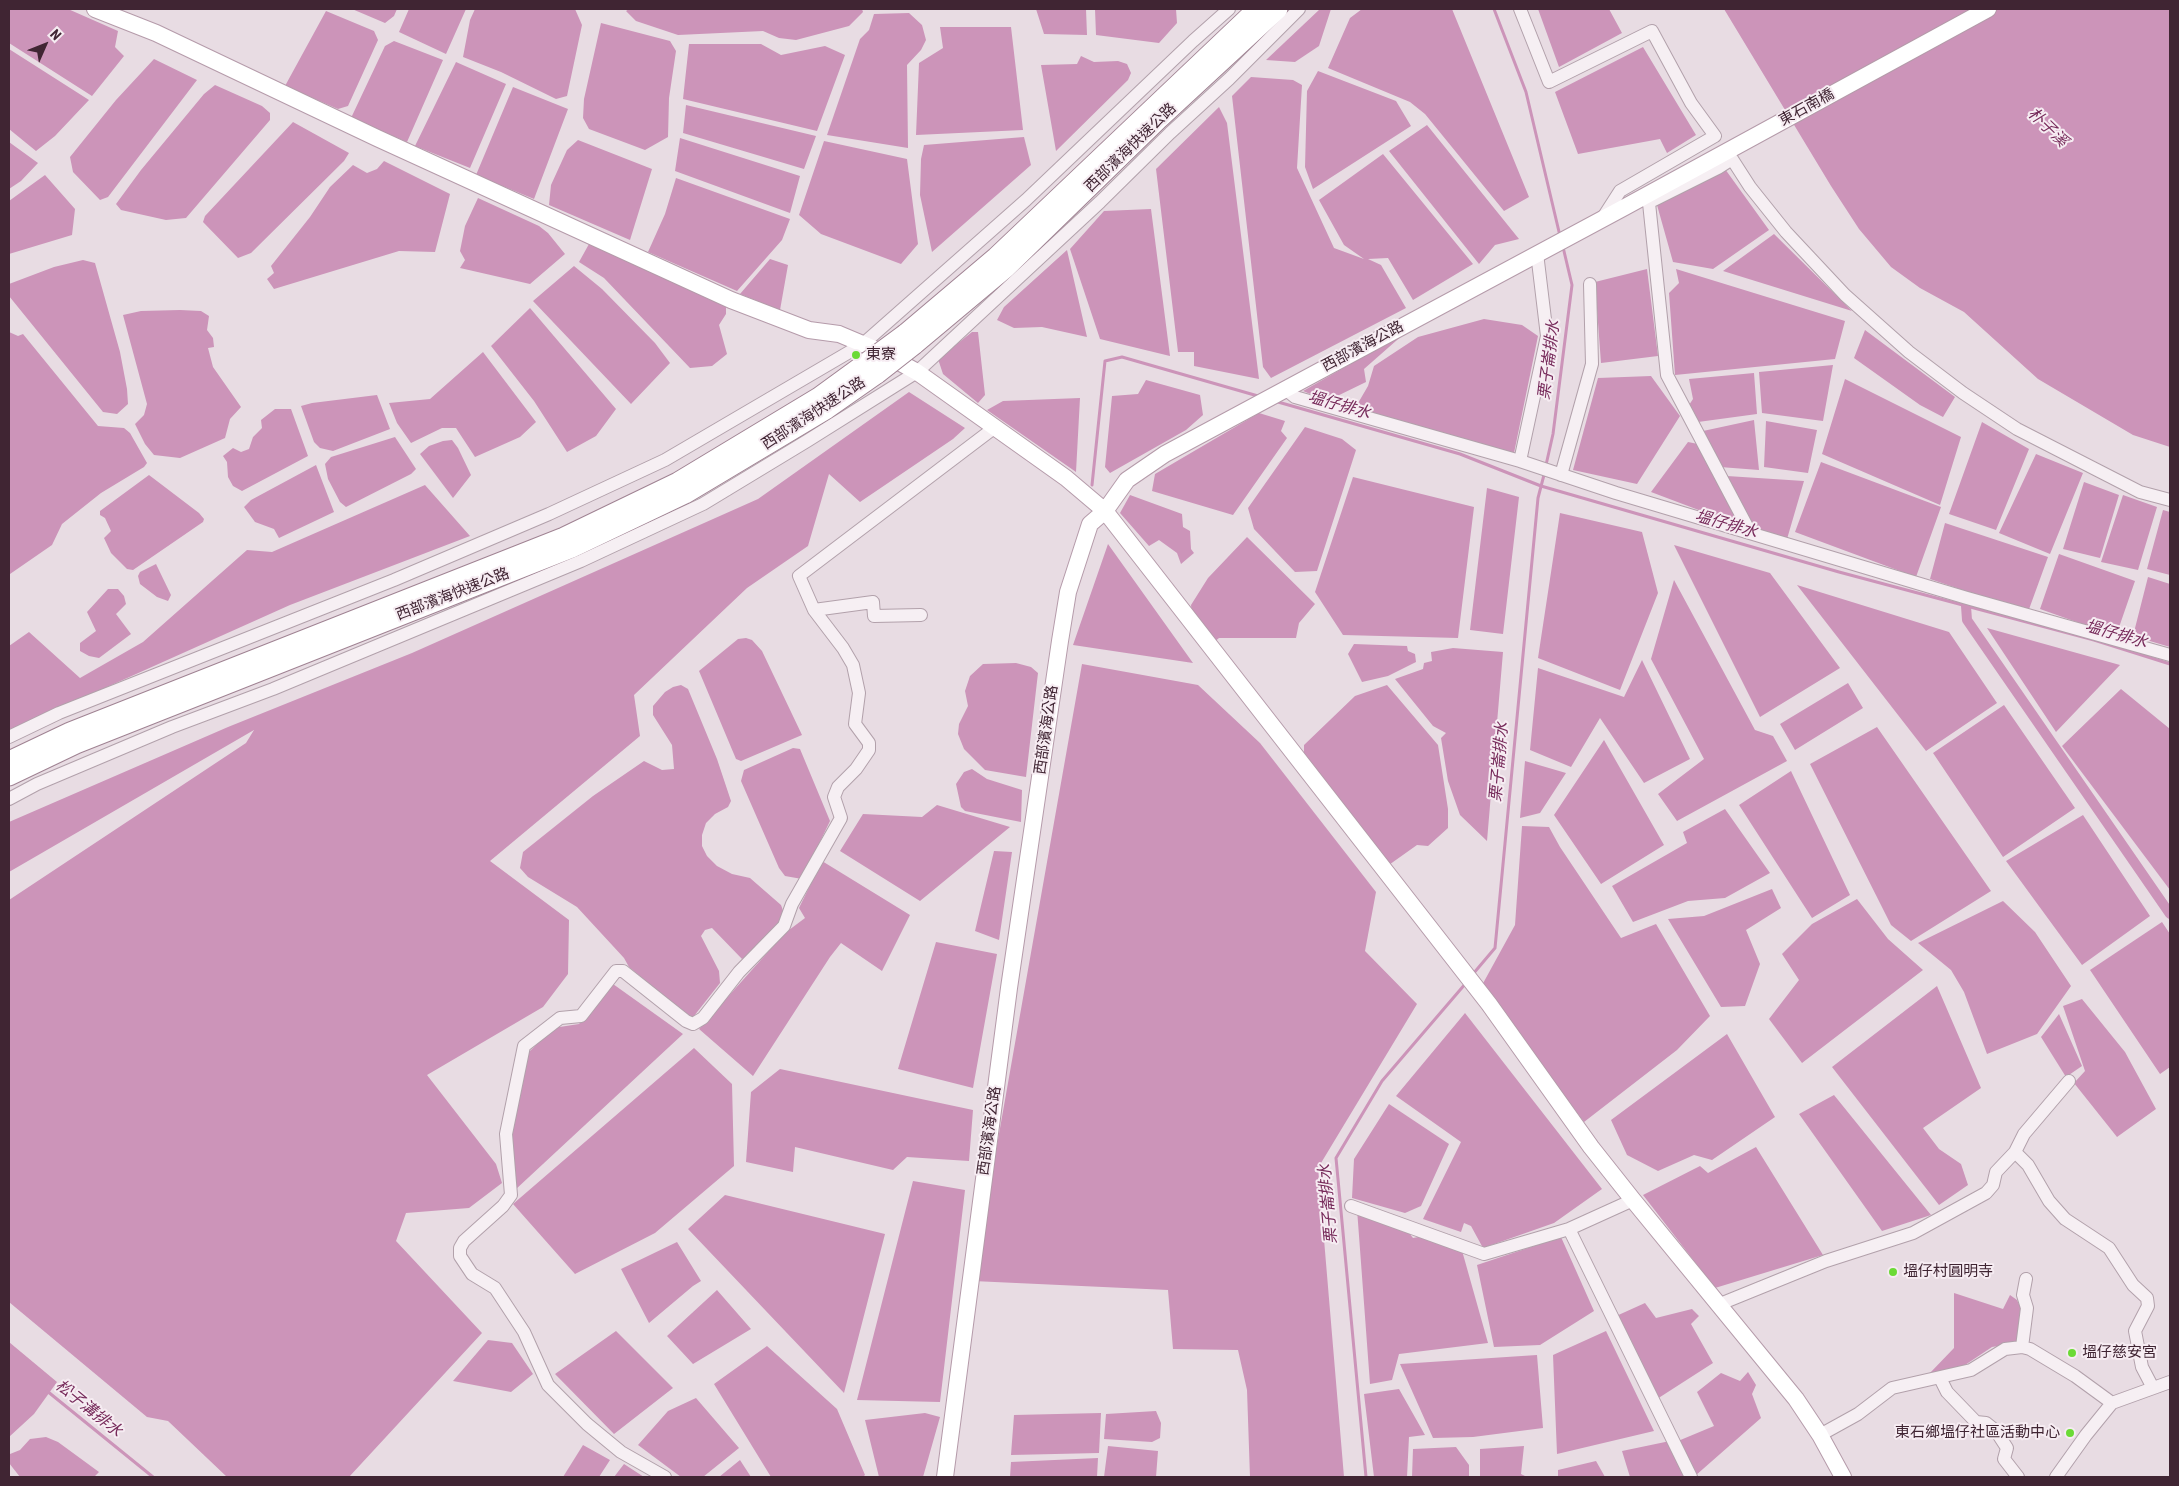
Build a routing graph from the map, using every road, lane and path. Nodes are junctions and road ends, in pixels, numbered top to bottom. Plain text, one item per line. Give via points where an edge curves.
1 (95, 9) edge
2 (1229, 9) edge
3 (1257, 9) edge
4 (1278, 9) edge
5 (1299, 9) edge
6 (1520, 9) edge
7 (1988, 9) edge
8 (1649, 203) junction
9 (1597, 222) junction
10 (1537, 253) junction
11 (1590, 284) dead end
12 (910, 339) junction
13 (863, 344) junction
14 (872, 368) junction
15 (918, 372) junction
16 (1285, 389) junction
17 (994, 428) junction
18 (1520, 461) junction
19 (1550, 471) junction
20 (2170, 500) edge
21 (1105, 511) junction
22 (1750, 532) junction
23 (814, 610) junction
24 (921, 615) dead end
25 (2170, 655) edge
26 (9, 737) edge
27 (9, 761) edge
28 (9, 776) edge
29 (9, 799) edge
30 (2069, 1081) dead end
31 (2015, 1152) junction
32 (1633, 1200) junction
33 (1351, 1206) dead end
34 (1569, 1229) junction
35 (2026, 1280) dead end
36 (1720, 1304) junction
37 (2022, 1347) junction
38 (1940, 1378) junction
39 (2169, 1384) edge
40 (2153, 1388) junction
41 (2112, 1403) junction
42 (1820, 1435) junction
43 (665, 1477) edge
44 (945, 1477) edge
45 (1691, 1477) edge
46 (1843, 1477) edge
47 (2018, 1477) edge
48 (2056, 1477) edge

1 - 13 main road via 156,33 731,300 809,330 840,334
2 - 13 street via 1026,200
3 - 12 highway, 西部濱海快速公路
4 - 12 highway, 西部濱海快速公路 via 1006,268
5 - 15 street
6 - 9 street via 1549,82 1652,31 1691,103 1716,136 1620,191
7 - 9 main road, 東石南橋
8 - 9 street via 1612,221
8 - 20 street via 1732,159 1786,232 1845,295 1909,352 2016,429 2140,492
8 - 22 street via 1667,376
9 - 10 main road, 西部濱海公路
10 - 16 main road, 西部濱海公路
10 - 18 street via 1547,336
11 - 19 street via 1592,364
12 - 14 highway, bridge
13 - 15 main road
13 - 26 street via 665,460 549,514 394,580 59,713
14 - 27 highway, 西部濱海快速公路 via 678,482 564,537 70,732
14 - 28 highway, 西部濱海快速公路 via 827,409 685,494 572,548 76,744
15 - 17 main road
15 - 29 street via 703,504 642,533 273,689 172,727
16 - 18 street via 1295,397
16 - 21 main road, 西部濱海公路 via 1144,467 1128,480
17 - 21 main road via 1066,478
17 - 23 street via 799,576
18 - 19 street
19 - 22 street
21 - 32 main road via 1489,1004
21 - 44 main road, 西部濱海公路 via 1090,524 1068,592 1009,988
22 - 25 street
23 - 24 street via 873,602 874,616
23 - 43 street via 853,665 859,693 855,724 869,743 856,769 838,787 834,797 841,818 792,904 784,926 739,972 703,1018 693,1024 623,971 616,971 581,1016 560,1018 524,1046 506,1134 511,1195 460,1248 460,1256 472,1274 495,1288 519,1324 548,1385 587,1424 622,1452
30 - 31 street via 2024,1134
31 - 36 street via 1996,1172 1993,1185 1986,1193 1913,1233 1826,1261
31 - 40 street via 2028,1165 2049,1201 2065,1219 2110,1248 2133,1285 2147,1298 2148,1306 2136,1331 2142,1367
32 - 34 street
32 - 36 main road
33 - 34 street via 1484,1254
34 - 45 street
35 - 37 street via 2023,1295 2027,1308
36 - 42 main road via 1796,1399
37 - 38 street via 2005,1349 1971,1370
37 - 41 street via 2075,1376
38 - 42 street via 1892,1388 1858,1414
38 - 47 street via 1947,1392 1976,1422 1986,1423 1996,1431 2007,1448 2004,1459
39 - 40 street
40 - 41 street
41 - 48 street
42 - 46 main road

